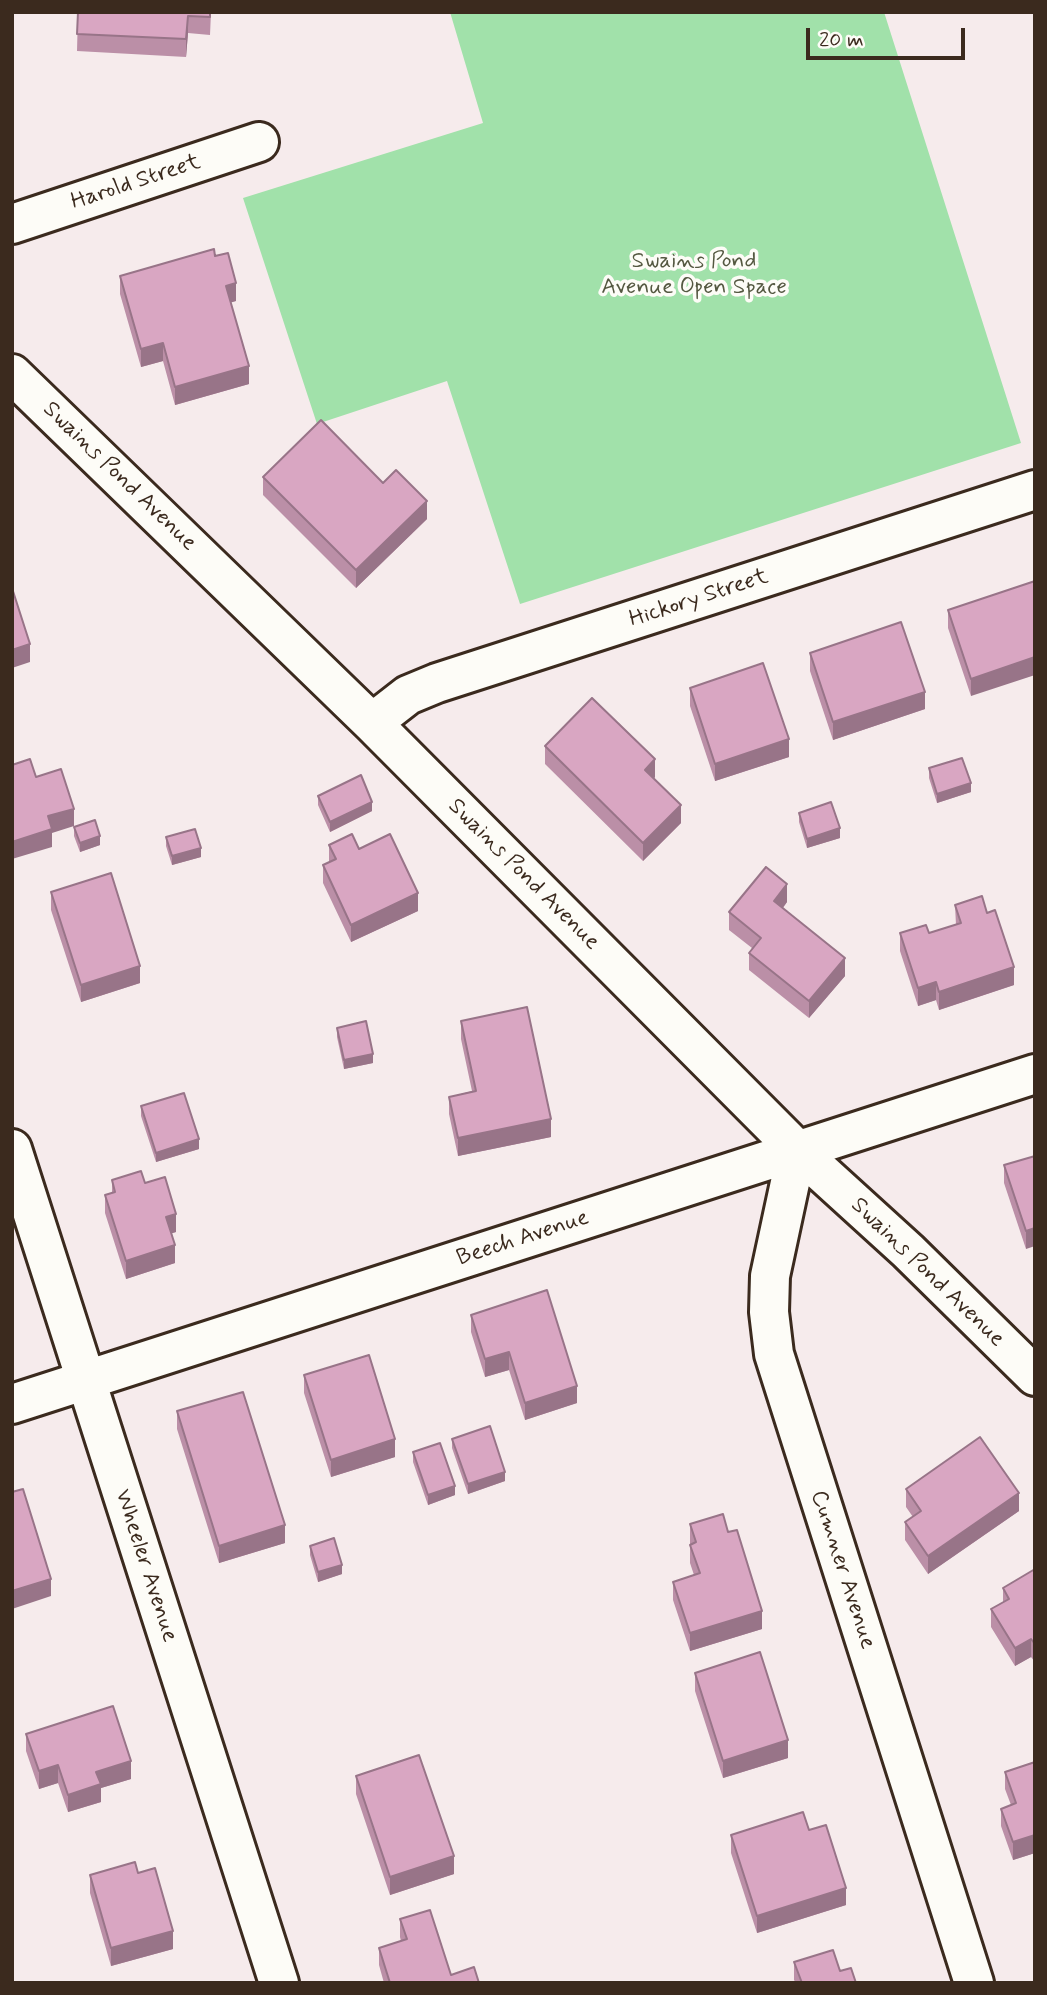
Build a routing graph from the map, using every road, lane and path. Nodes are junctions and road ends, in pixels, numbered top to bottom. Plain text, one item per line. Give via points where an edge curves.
1 (259, 142) dead end
2 (12, 225) edge
3 (12, 374) edge
4 (1035, 490) edge
5 (372, 723) junction
6 (1035, 1074) edge
7 (12, 1149) edge
8 (797, 1150) junction
9 (1035, 1376) edge
10 (86, 1381) junction
11 (12, 1404) edge
12 (279, 1983) edge
13 (974, 1983) edge

1 - 2 street, Harold Street
3 - 5 street, Swains Pond Avenue
4 - 5 street, Hickory Street via 437,684 408,695
5 - 8 street, Swains Pond Avenue
6 - 8 street, Beech Avenue
7 - 10 street, Wheeler Avenue
8 - 9 street, Swains Pond Avenue
8 - 10 street, Beech Avenue
8 - 13 street, Cumner Avenue via 770,1276 774,1354
10 - 11 street, Beech Avenue
10 - 12 street, Wheeler Avenue

